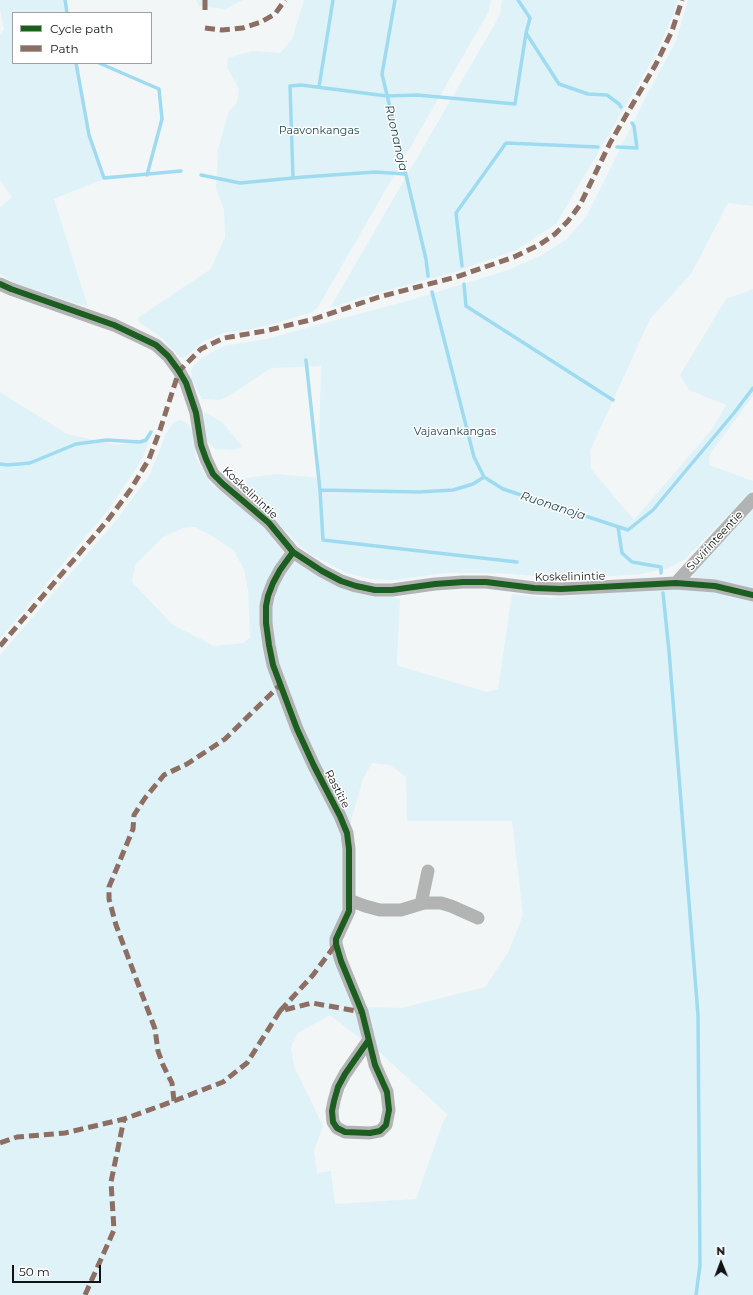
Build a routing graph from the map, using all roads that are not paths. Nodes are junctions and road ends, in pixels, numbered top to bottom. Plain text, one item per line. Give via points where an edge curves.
1 (0, 284) edge
2 (753, 499) edge
3 (293, 552) junction
4 (676, 583) junction
5 (753, 595) edge
6 (428, 871) dead end
7 (349, 900) junction
8 (421, 904) junction
9 (478, 918) dead end
10 (368, 1041) junction

1 - 3 street, Koskelinintie via 114,325 156,345 180,371 191,395 201,445 213,474 269,523
2 - 4 street, Suvirinteentie
3 - 4 street, Koskelinintie via 341,581 375,590 463,582 560,589
3 - 7 street, Rastitie via 280,570 268,596 266,618 269,645 273,665 297,729 347,833
4 - 5 street, Koskelinintie via 715,586
6 - 8 street
7 - 8 street via 380,910 401,910
7 - 10 street, Rastitie via 347,918 338,934 336,944 362,1012
8 - 9 street via 441,903
10 - 10 street, Rastitie via 345,1074 334,1101 333,1122 337,1128 345,1132 370,1133 386,1125 389,1110 387,1092

